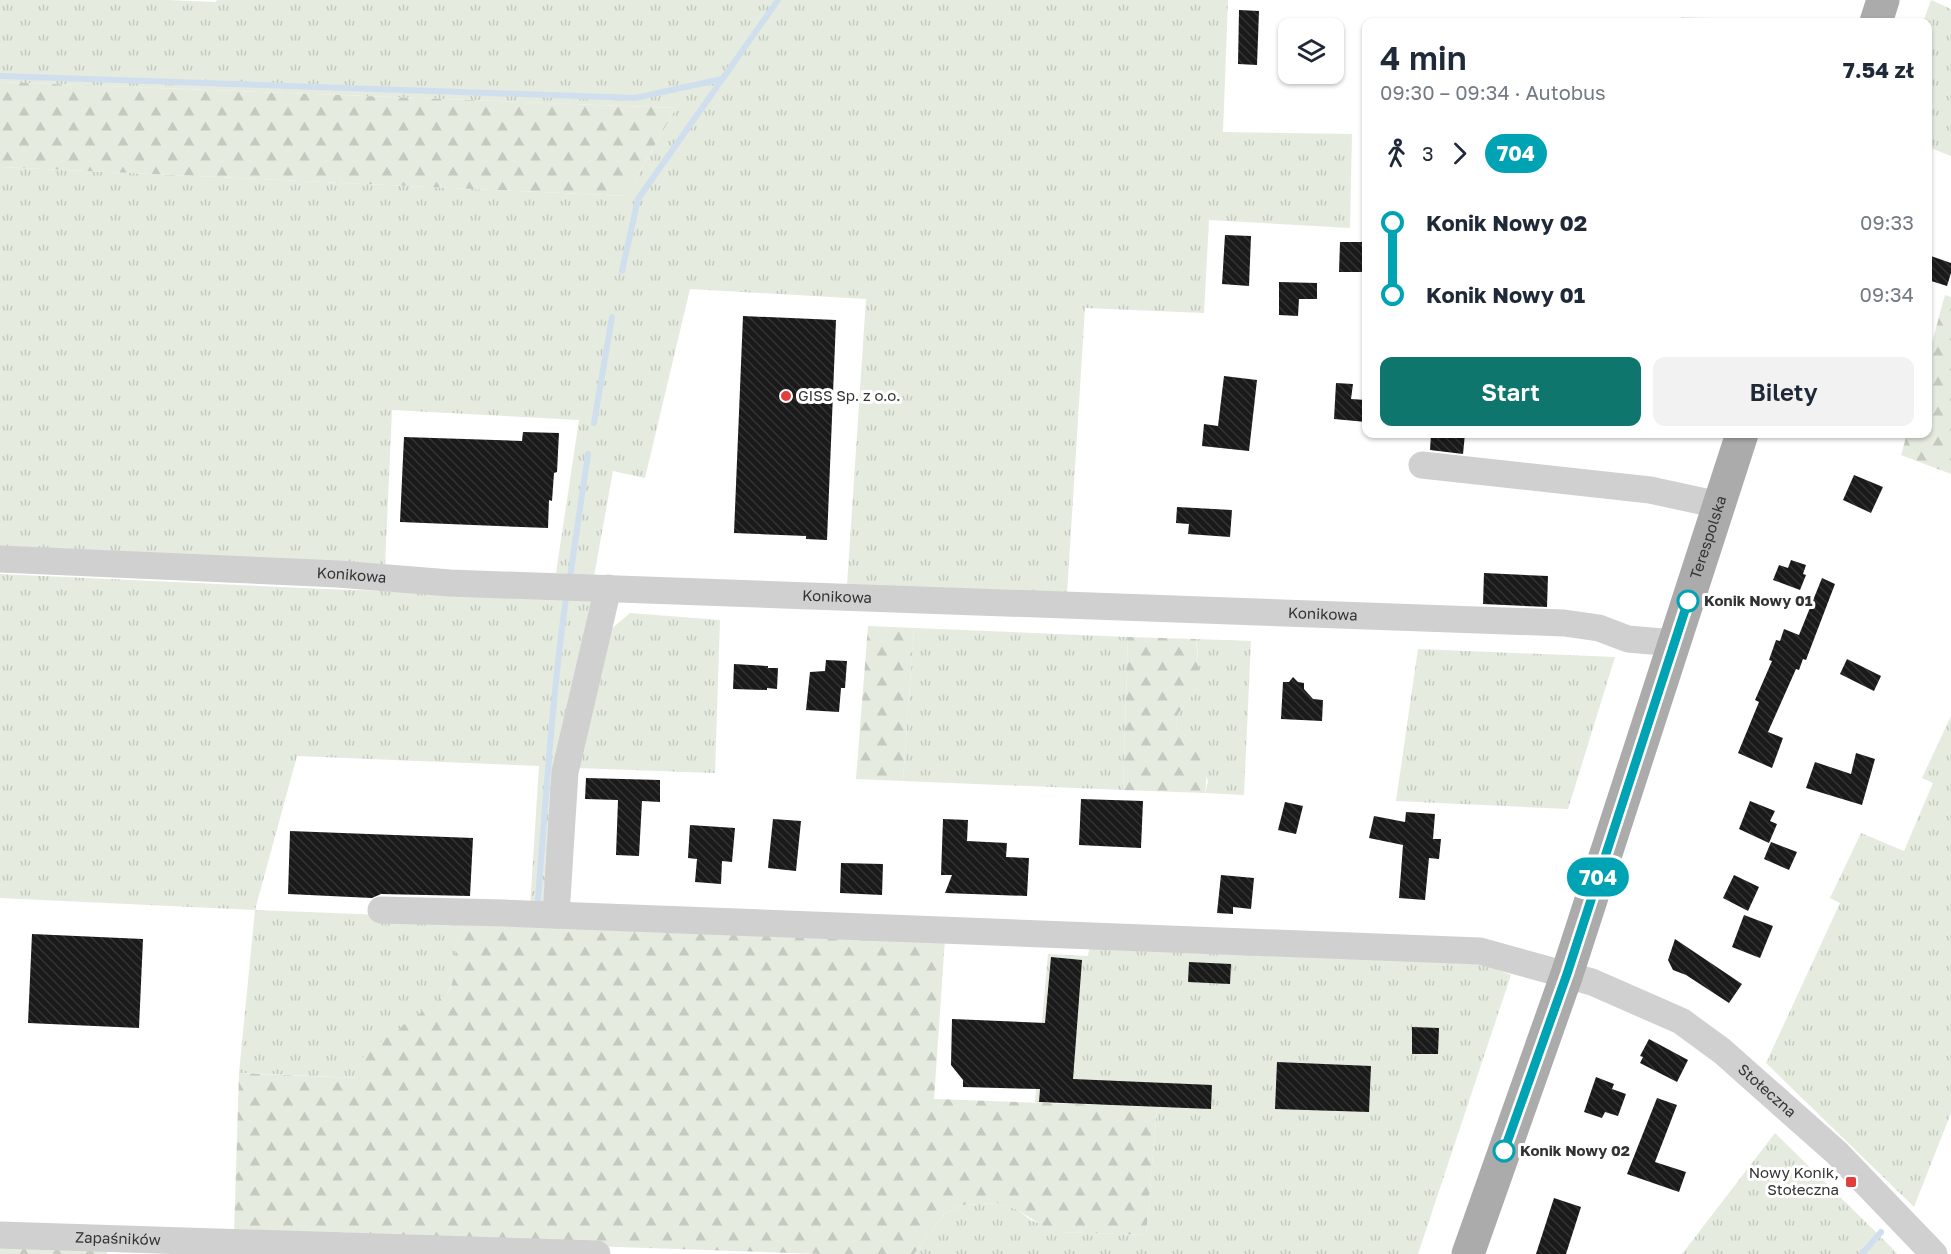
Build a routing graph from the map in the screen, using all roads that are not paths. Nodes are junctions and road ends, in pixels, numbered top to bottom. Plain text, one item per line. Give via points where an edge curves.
1 (1883, 0) edge
2 (1877, 18) edge
3 (1741, 438) edge
4 (1422, 465) dead end
5 (1719, 505) junction
6 (0, 559) edge
7 (608, 588) junction
8 (1674, 643) junction
9 (381, 910) dead end
10 (556, 915) junction
11 (1567, 974) junction
12 (0, 1235) edge
13 (520, 1253) edge
14 (597, 1254) edge
15 (1468, 1254) edge
16 (1934, 1254) edge

1 - 2 main road
3 - 5 main road, Terespolska
4 - 5 street via 1650,490
5 - 8 main road, Terespolska
6 - 7 street, Konikowa
7 - 8 street, Konikowa via 1564,623 1599,628 1628,639
7 - 10 street via 565,772
8 - 11 main road, Terespolska
9 - 10 street, Stołeczna
10 - 11 street, Stołeczna via 1480,951
11 - 15 main road, Terespolska
11 - 16 street, Stołeczna via 1680,1021 1722,1051 1849,1164
12 - 13 street, Zapaśników
13 - 14 street, Zapaśników

